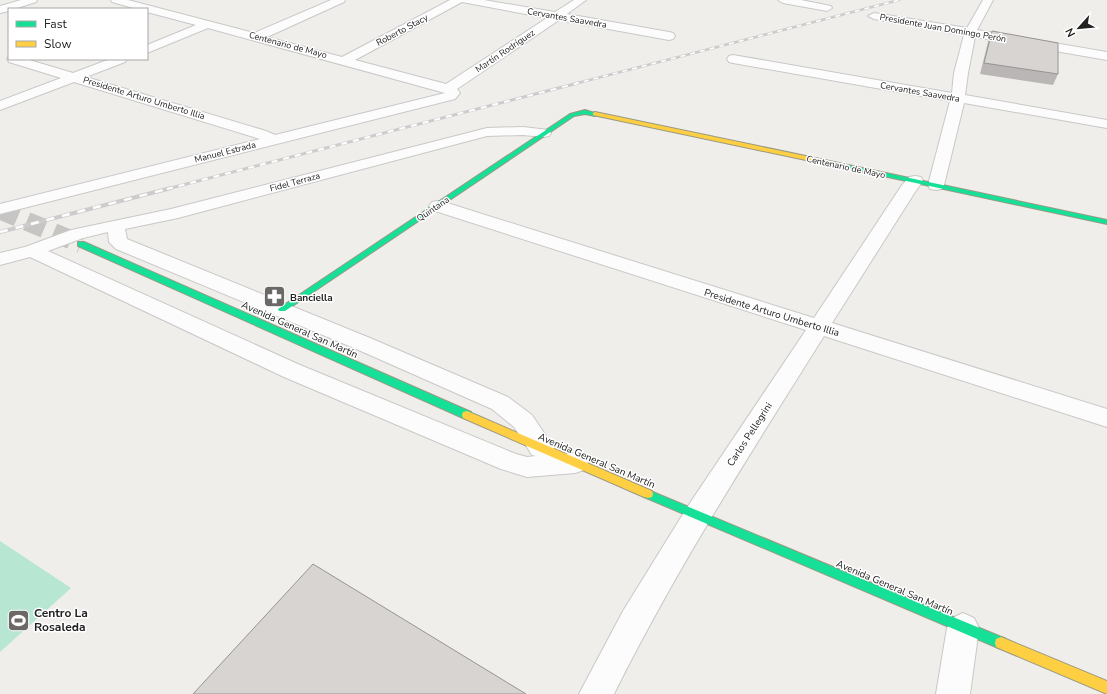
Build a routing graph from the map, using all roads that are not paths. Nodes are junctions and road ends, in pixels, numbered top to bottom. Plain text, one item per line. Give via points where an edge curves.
1 (32, 0) edge
2 (116, 0) edge
3 (340, 0) edge
4 (458, 0) edge
5 (466, 0) edge
6 (581, 0) edge
7 (783, 0) edge
8 (988, 0) edge
9 (799, 1) edge
10 (145, 8) edge
11 (827, 8) dead end
12 (148, 9) edge
13 (0, 10) edge
14 (557, 16) junction
15 (874, 16) dead end
16 (206, 25) junction
17 (970, 33) junction
18 (669, 36) dead end
19 (256, 37) junction
20 (148, 49) edge
21 (1107, 56) edge
22 (733, 59) dead end
23 (16, 60) edge
24 (118, 60) edge
25 (346, 60) junction
26 (75, 77) junction
27 (449, 93) junction
28 (958, 98) junction
29 (0, 106) edge
30 (585, 112) joint
31 (1107, 124) edge
32 (538, 132) junction
33 (273, 140) junction
34 (925, 183) junction
35 (0, 192) edge
36 (22, 202) junction
37 (438, 206) junction
38 (0, 209) edge
39 (1107, 222) edge
40 (116, 225) junction
41 (81, 244) tunnel mouth
42 (32, 251) junction
43 (0, 259) edge
44 (282, 309) junction
45 (818, 326) junction
46 (1107, 418) edge
47 (541, 448) junction
48 (575, 463) junction
49 (698, 514) junction
50 (963, 628) junction
51 (1107, 688) edge
52 (596, 694) edge
53 (953, 694) edge

1 - 13 street
2 - 10 street, Centenario de Mayo
3 - 19 street
4 - 25 street, Roberto Stacy
5 - 14 street, Cervantes Saavedra
6 - 14 street, Martín Rodríguez
7 - 9 street
8 - 17 street, Carlos Pellegrini
9 - 11 street
12 - 16 street, Centenario de Mayo
14 - 18 street, Cervantes Saavedra
14 - 27 street, Martín Rodríguez
15 - 17 street, Presidente Juan Domingo Perón
16 - 19 street, Centenario de Mayo
16 - 20 street
17 - 21 street, Presidente Juan Domingo Perón
17 - 28 street, Carlos Pellegrini
19 - 25 street, Centenario de Mayo
22 - 28 street, Cervantes Saavedra
23 - 26 street, Presidente Arturo Umberto Illia
24 - 26 street
25 - 27 street, Centenario de Mayo
26 - 29 street
26 - 33 street, Presidente Arturo Umberto Illia via 261,134
27 - 33 street, Manuel Estrada
28 - 31 street, Cervantes Saavedra
28 - 34 street, Carlos Pellegrini
30 - 32 street, Quintana via 572,115
30 - 34 street, Centenario de Mayo
32 - 37 street, Quintana
32 - 40 street, Fidel Terraza via 487,132 172,214
33 - 36 street, Manuel Estrada
34 - 39 street, Centenario de Mayo
34 - 45 street, Carlos Pellegrini via 908,189
35 - 36 street
36 - 38 street, Manuel Estrada
37 - 44 street, Quintana
37 - 45 street, Presidente Arturo Umberto Illia
40 - 42 street, Fidel Terraza via 58,240
40 - 44 street via 118,242 123,246
41 - 47 street, Avenida General San Martín
42 - 43 street
42 - 48 street via 292,371 510,462 527,467
44 - 47 street via 500,403 523,421
45 - 46 street, Presidente Arturo Umberto Illia
45 - 49 street, Carlos Pellegrini
47 - 48 street, Avenida General San Martín
48 - 49 street, Avenida General San Martín
49 - 50 street, Avenida General San Martín
49 - 52 street, Carlos Pellegrini via 634,621
50 - 51 street, Avenida General San Martín
50 - 53 street

